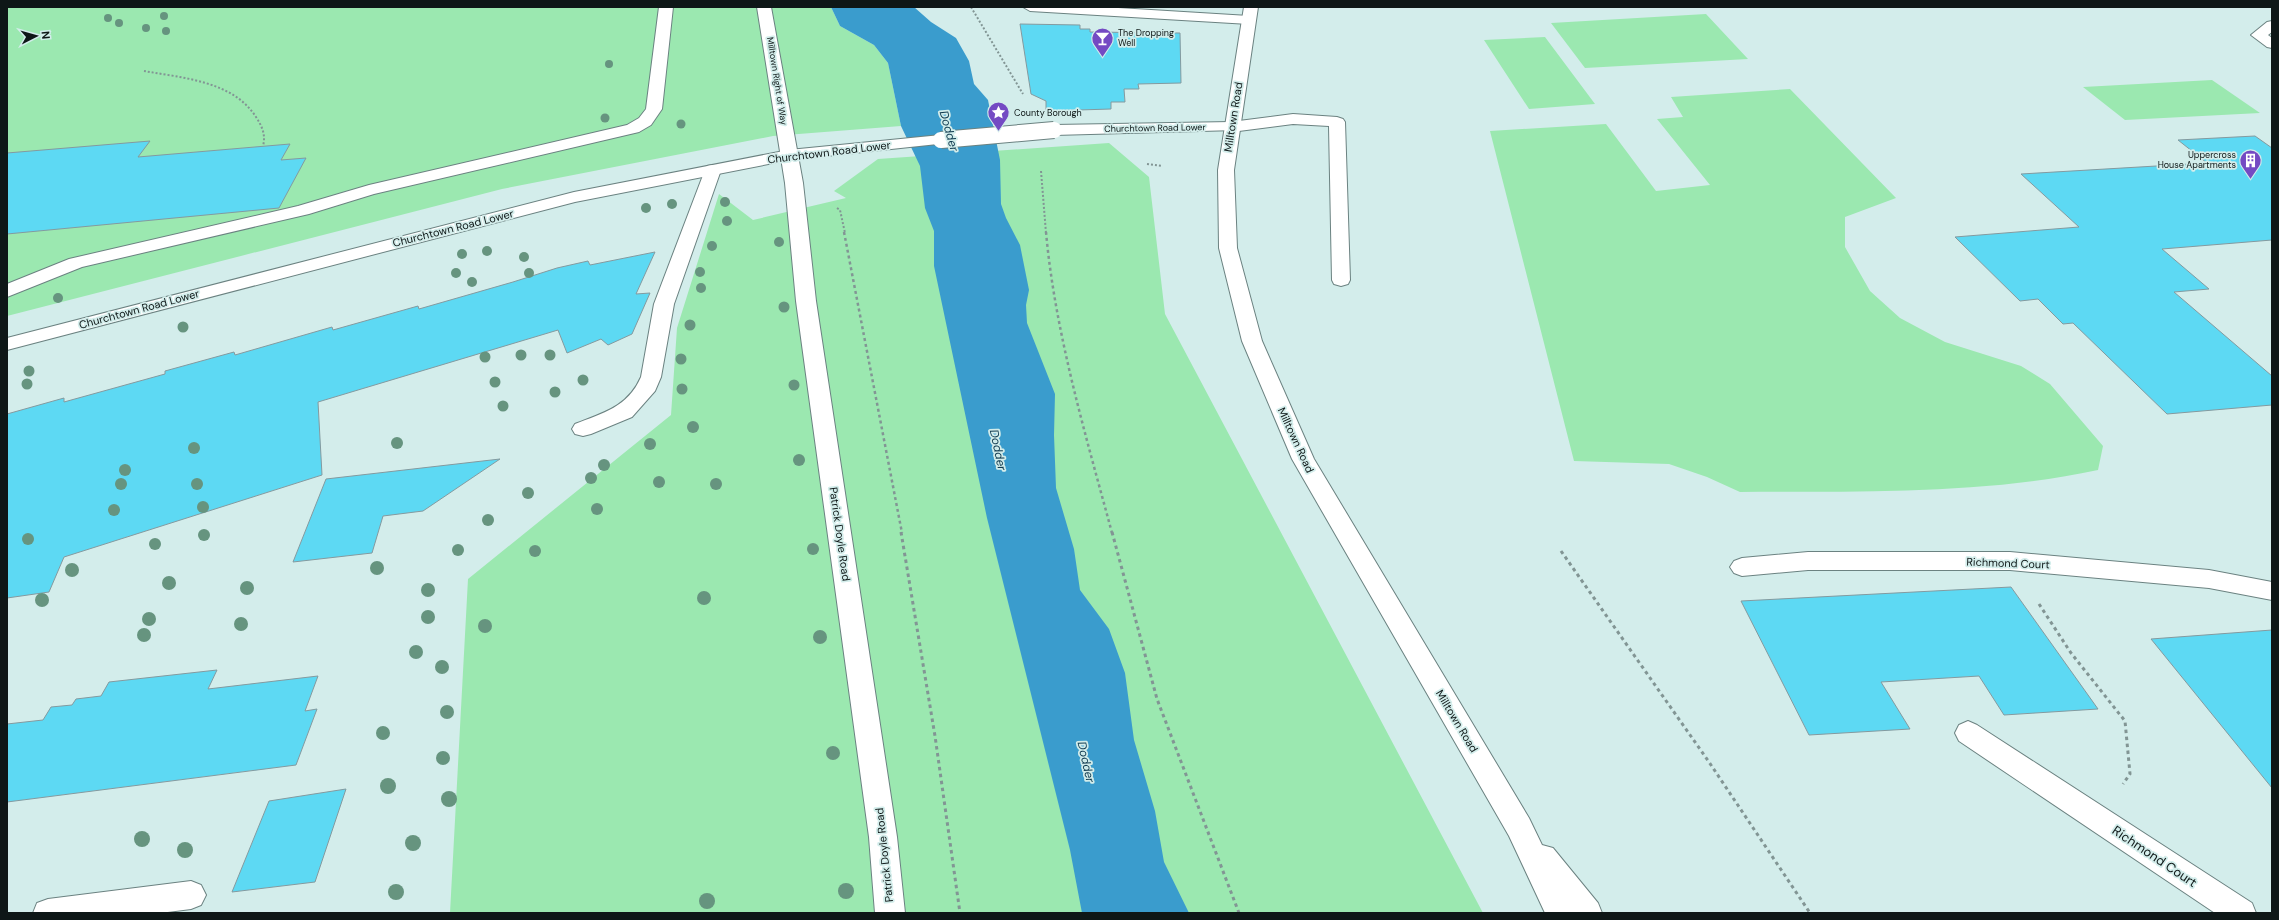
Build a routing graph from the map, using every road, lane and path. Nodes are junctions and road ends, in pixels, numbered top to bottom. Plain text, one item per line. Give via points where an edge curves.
1 (666, 7) edge
2 (764, 7) edge
3 (971, 7) edge
4 (1030, 7) edge
5 (1250, 13) edge
6 (2272, 25) edge
7 (2272, 44) edge
8 (144, 71) dead end
9 (1027, 100) dead end
10 (1231, 127) junction
11 (263, 146) dead end
12 (789, 155) junction
13 (1041, 164) dead end
14 (713, 170) junction
15 (794, 183) junction
16 (1341, 280) dead end
17 (7, 291) edge
18 (7, 344) edge
19 (583, 429) dead end
20 (1561, 551) dead end
21 (2010, 561) junction
22 (1742, 567) dead end
23 (2272, 591) edge
24 (1968, 733) dead end
25 (2095, 816) junction
26 (1519, 828) junction
27 (191, 895) dead end
28 (48, 913) edge
29 (890, 913) edge
30 (960, 913) edge
31 (1239, 913) edge
32 (1560, 913) edge
33 (1587, 913) edge
34 (1810, 913) edge
35 (2241, 913) edge

1 - 17 street via 654,109 649,119 640,126 369,190 303,210 76,263
2 - 12 street, Milltown Right of Way
3 - 9 path
4 - 5 street
5 - 10 street, Milltown Road
6 - 7 street via 2258,35
8 - 11 path via 198,82 230,92 255,112 266,136
10 - 12 street, Churchtown Road Lower, bridge via 1054,130 905,142
10 - 16 street, Churchtown Road Lower via 1293,119 1337,122
10 - 26 street, Milltown Road via 1226,170 1228,248 1252,341 1303,459
12 - 14 street, Churchtown Road Lower
12 - 15 street, Patrick Doyle Road
13 - 31 path via 1048,266 1077,402 1157,699
14 - 18 street, Churchtown Road Lower via 574,197
14 - 19 street via 664,304 651,377 645,391 625,412
15 - 29 street, Patrick Doyle Road via 806,301 883,837
15 - 30 path via 840,210 925,668
20 - 34 path via 1709,762
21 - 22 street, Richmond Court via 1808,561
21 - 23 street, Richmond Court via 2209,579
21 - 25 path via 2071,653 2125,721 2130,774 2111,800
24 - 25 street, Richmond Court
25 - 35 street, Richmond Court
26 - 32 street, Milltown Road
26 - 33 street, Milltown Road
27 - 28 street

